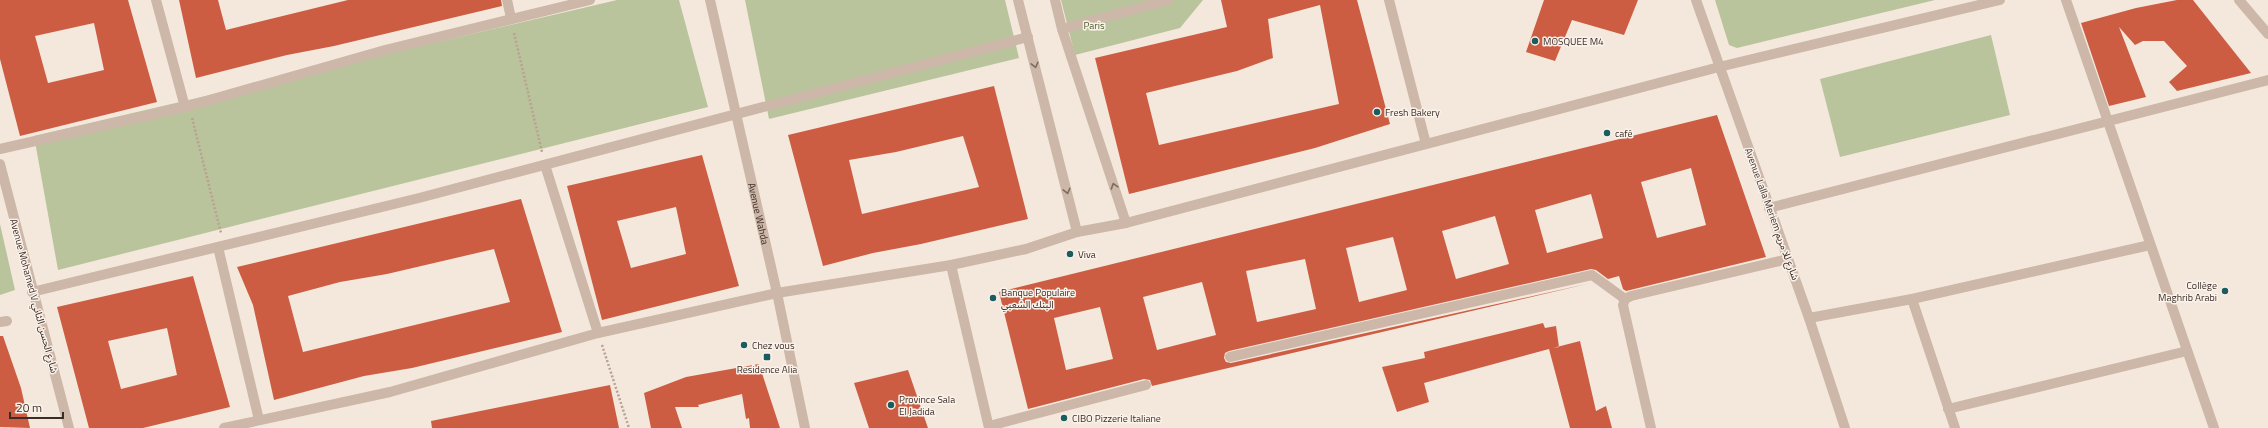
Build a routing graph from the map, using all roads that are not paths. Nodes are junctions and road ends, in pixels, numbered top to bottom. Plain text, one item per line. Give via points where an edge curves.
1 (156, 0) edge
2 (507, 0) edge
3 (590, 0) edge
4 (710, 0) edge
5 (1018, 0) edge
6 (1055, 0) edge
7 (1168, 0) edge
8 (1389, 0) edge
9 (1696, 0) edge
10 (2000, 0) edge
11 (2066, 0) edge
12 (2239, 0) edge
13 (511, 18) junction
14 (1062, 29) junction
15 (2268, 34) edge
16 (1028, 37) junction
17 (1719, 67) junction
18 (2268, 80) edge
19 (187, 107) junction
20 (737, 115) junction
21 (2108, 123) junction
22 (1426, 144) junction
23 (0, 149) edge
24 (0, 164) edge
25 (545, 165) junction
26 (1770, 208) junction
27 (1126, 223) junction
28 (1077, 232) junction
29 (2150, 245) junction
30 (221, 246) junction
31 (1788, 259) junction
32 (951, 265) junction
33 (32, 292) junction
34 (777, 293) junction
35 (1625, 299) junction
36 (1912, 299) junction
37 (1809, 318) junction
38 (598, 333) junction
39 (2187, 350) junction
40 (1230, 357) dead end
41 (1146, 385) dead end
42 (1948, 408) junction
43 (259, 420) junction
44 (989, 427) edge
45 (69, 428) edge
46 (224, 428) edge
47 (805, 428) edge
48 (1651, 428) edge
49 (1845, 428) edge
50 (1955, 428) edge
51 (2214, 428) edge

1 - 19 street
2 - 13 street
3 - 13 street
4 - 20 street, Avenue Wahda
5 - 16 street
6 - 14 street
7 - 14 street
8 - 22 street
9 - 17 street, Avenue Lalla Meriem شارع للا مريم
10 - 17 street
11 - 21 street
12 - 15 street
13 - 19 street via 385,50
27 -> 14 street
16 - 20 street
16 -> 28 street
17 - 22 street
17 - 26 street, Avenue Lalla Meriem شارع للا مريم
18 - 21 street
19 - 23 street
20 - 25 street
20 - 34 street, Avenue Wahda
21 - 26 street
21 - 29 street
22 - 27 street
24 - 33 street, Avenue Mohamed V شارع الحسن الثاني
25 - 30 street
25 - 38 street
26 - 31 street, Avenue Lalla Meriem شارع للا مريم
27 - 28 street
28 - 32 street via 1026,249
29 - 36 street
29 - 39 street
30 - 33 street
30 - 43 street
31 - 35 street
31 - 37 street, Avenue Lalla Meriem شارع للا مريم
32 - 34 street
32 - 44 street
33 - 45 street, Avenue Mohamed V شارع الحسن الثاني
34 - 38 street
34 - 47 street, Avenue Wahda
35 - 40 street via 1592,275
35 - 48 street via 1622,305
36 - 37 street
36 - 42 street
37 - 49 street, Avenue Lalla Meriem شارع للا مريم
38 - 43 street via 390,392
39 - 42 street
39 - 51 street
41 - 44 street
42 - 50 street
43 - 46 street

